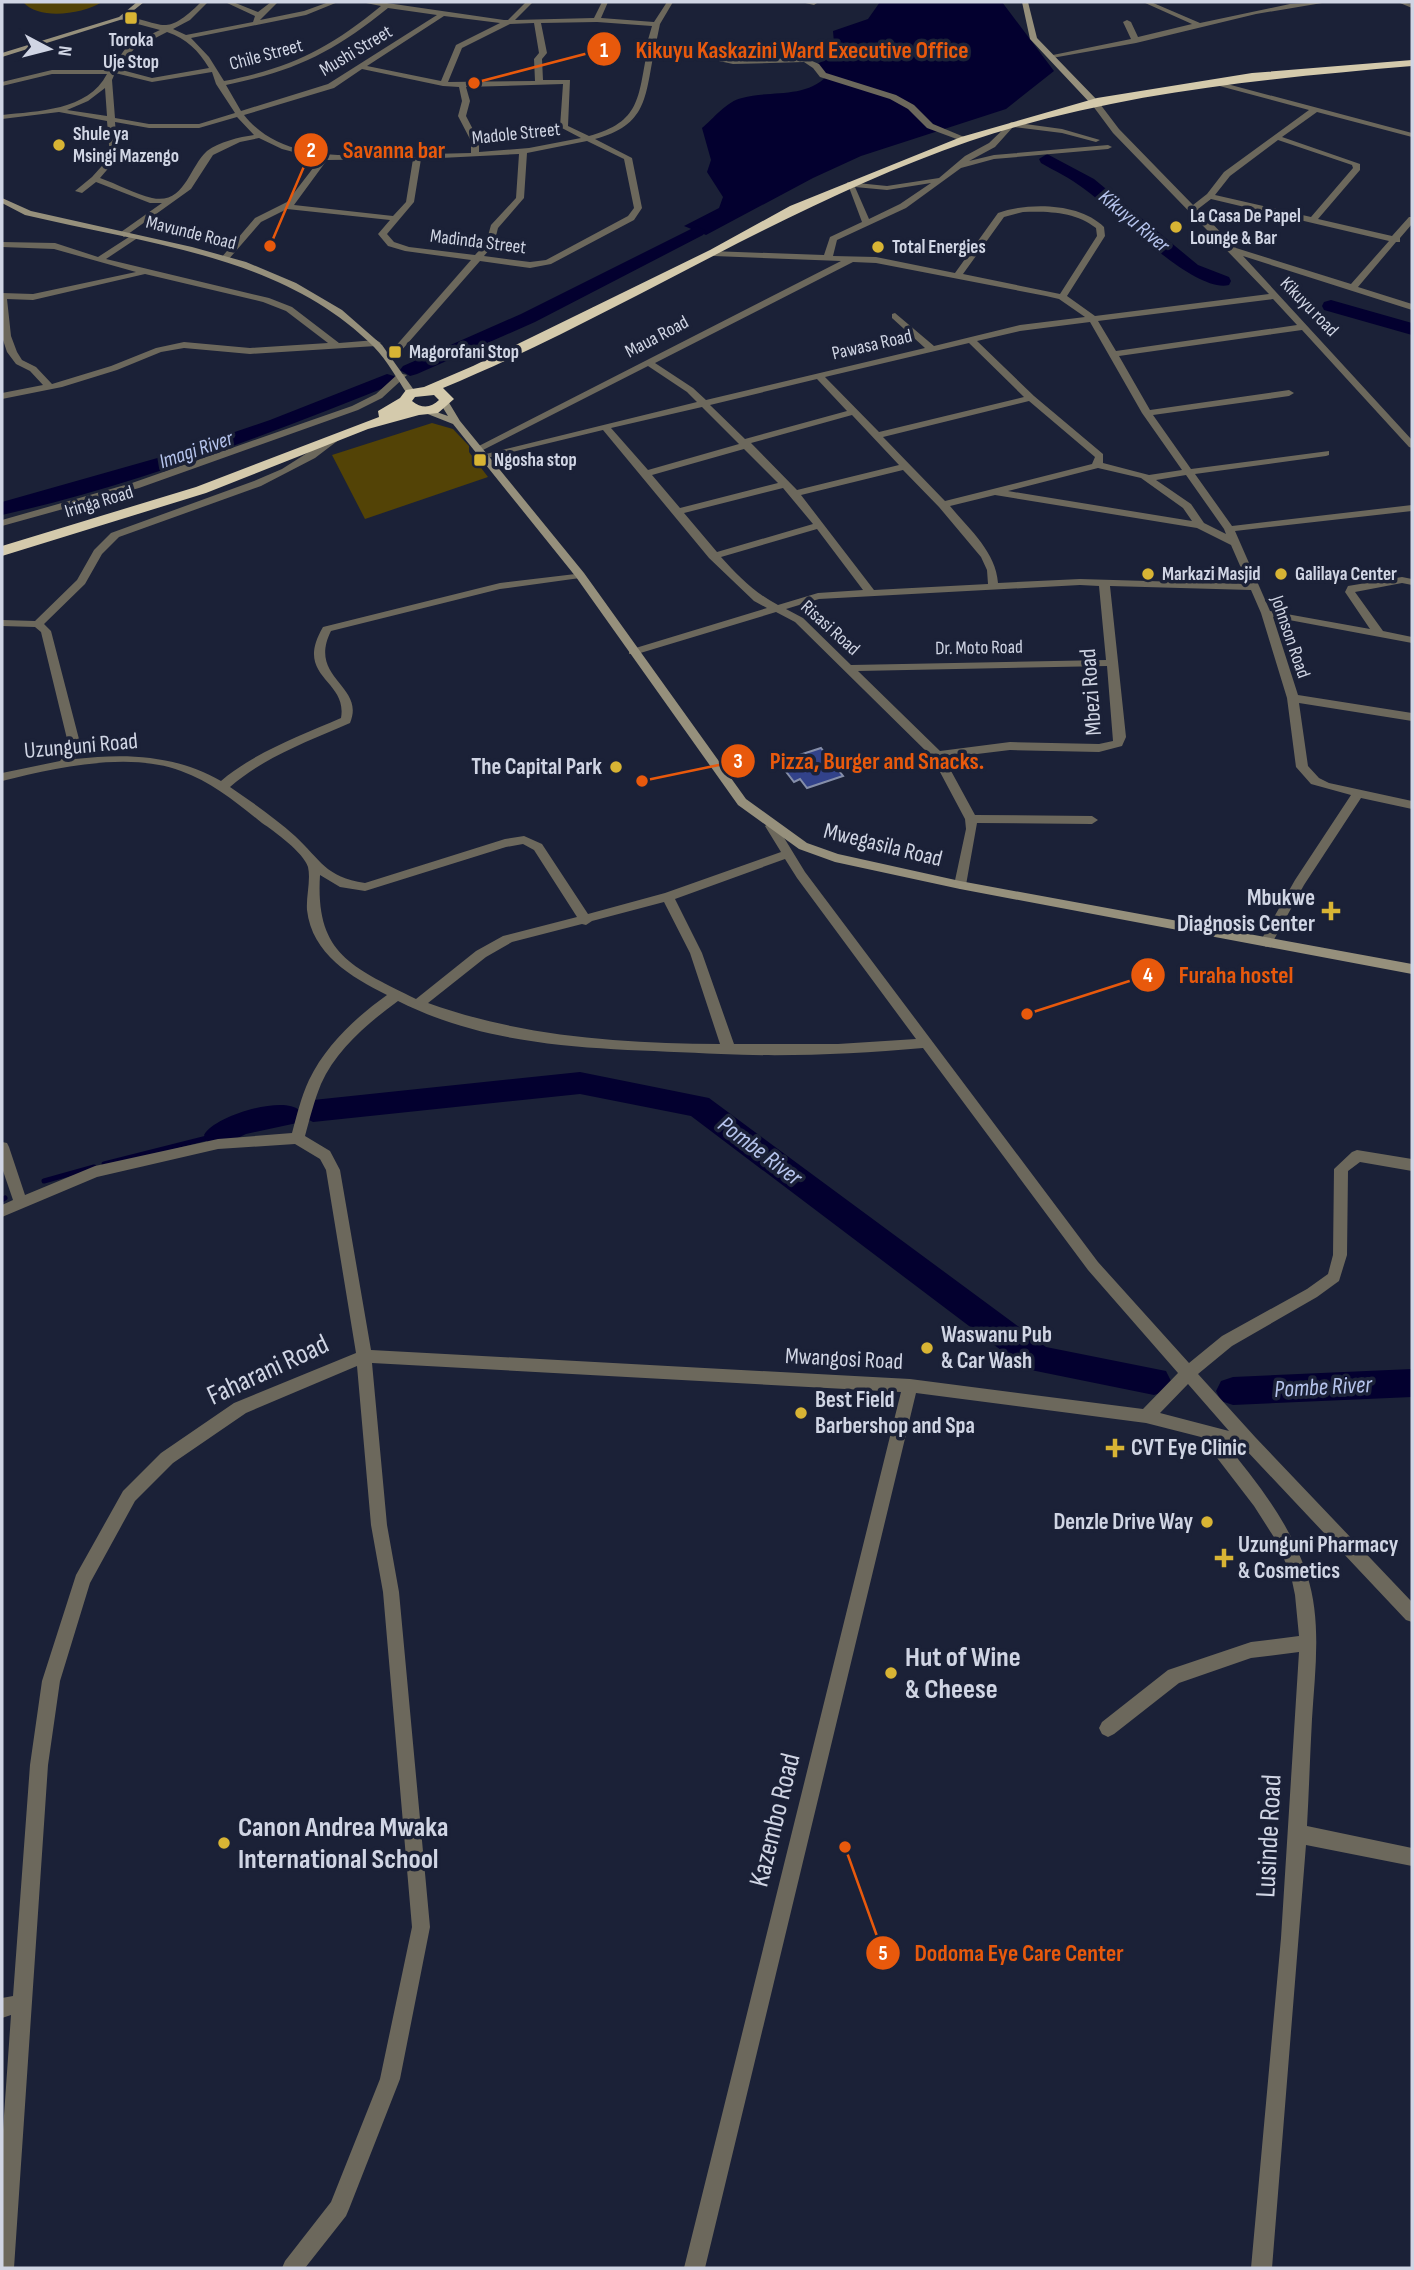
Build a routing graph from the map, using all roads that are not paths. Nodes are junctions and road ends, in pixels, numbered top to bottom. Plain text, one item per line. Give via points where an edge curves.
1 (141, 2) edge
2 (205, 2) edge
3 (228, 2) edge
4 (275, 2) edge
5 (335, 2) edge
6 (365, 2) edge
7 (372, 2) edge
8 (425, 2) edge
9 (530, 2) edge
10 (605, 2) edge
11 (670, 2) edge
12 (804, 2) edge
13 (1025, 2) edge
14 (1146, 2) edge
15 (1325, 2) edge
16 (1402, 2) edge
17 (814, 3) edge
18 (1306, 3) edge
19 (387, 5) junction
20 (1412, 6) edge
21 (421, 12) junction
22 (440, 15) junction
23 (121, 18) junction
24 (258, 19) junction
25 (597, 20) junction
26 (504, 22) junction
27 (1128, 22) dead end
28 (537, 23) junction
29 (656, 24) junction
30 (1202, 26) junction
31 (167, 30) junction
32 (186, 37) junction
33 (1136, 41) junction
34 (649, 50) junction
35 (2, 55) edge
36 (1052, 56) junction
37 (1412, 63) edge
38 (363, 67) junction
39 (212, 70) junction
40 (111, 74) junction
41 (539, 82) junction
42 (1215, 82) junction
43 (2, 84) edge
44 (220, 84) junction
45 (443, 84) junction
46 (462, 85) junction
47 (1094, 102) junction
48 (1314, 110) junction
49 (62, 111) junction
50 (242, 115) junction
51 (2, 117) edge
52 (110, 119) junction
53 (1011, 124) junction
54 (1098, 128) junction
55 (1412, 135) edge
56 (259, 136) junction
57 (1275, 137) junction
58 (591, 138) junction
59 (965, 139) junction
60 (1108, 147) junction
61 (1133, 148) junction
62 (523, 152) junction
63 (475, 155) junction
64 (417, 157) junction
65 (325, 158) junction
66 (958, 166) junction
67 (946, 177) junction
68 (95, 179) junction
69 (850, 184) junction
70 (79, 191) dead end
71 (1210, 196) junction
72 (174, 199) junction
73 (2, 200) edge
74 (285, 206) junction
75 (1193, 209) junction
76 (392, 218) junction
77 (1412, 219) edge
78 (1312, 221) junction
79 (866, 222) junction
80 (124, 234) junction
81 (135, 237) junction
82 (1397, 240) junction
83 (2, 244) edge
84 (1232, 249) junction
85 (714, 253) junction
86 (828, 257) junction
87 (225, 258) junction
88 (854, 258) junction
89 (99, 260) junction
90 (475, 261) junction
91 (144, 272) junction
92 (957, 276) junction
93 (1353, 287) junction
94 (2, 296) edge
95 (1274, 296) junction
96 (1062, 297) junction
97 (1412, 307) edge
98 (895, 316) dead end
99 (1092, 318) junction
100 (1304, 327) junction
101 (970, 339) junction
102 (376, 342) junction
103 (335, 344) junction
104 (931, 348) junction
105 (1113, 354) junction
106 (2, 359) edge
107 (390, 359) junction
108 (19, 362) junction
109 (649, 363) junction
110 (478, 369) junction
111 (402, 375) junction
112 (818, 375) junction
113 (50, 387) junction
114 (418, 393) junction
115 (1289, 393) dead end
116 (2, 396) edge
117 (1031, 398) junction
118 (446, 401) junction
119 (704, 406) junction
120 (421, 411) junction
121 (853, 412) junction
122 (1147, 413) junction
123 (456, 422) junction
124 (363, 426) junction
125 (606, 428) junction
126 (876, 436) junction
127 (337, 437) junction
128 (746, 444) junction
129 (1412, 444) edge
130 (480, 453) junction
131 (1326, 453) dead end
132 (1097, 465) junction
133 (906, 466) junction
134 (1192, 473) junction
135 (646, 474) junction
136 (1146, 478) junction
137 (785, 484) junction
138 (994, 492) junction
139 (795, 494) junction
140 (943, 505) junction
141 (1412, 508) edge
142 (677, 512) junction
143 (2, 523) edge
144 (820, 525) junction
145 (1200, 525) junction
146 (1229, 529) junction
147 (1235, 543) junction
148 (2, 551) edge
149 (713, 556) junction
150 (580, 575) junction
151 (1412, 582) edge
152 (1104, 583) junction
153 (993, 587) junction
154 (1254, 587) junction
155 (870, 592) junction
156 (773, 607) junction
157 (1266, 613) junction
158 (2, 623) edge
159 (38, 624) junction
160 (1378, 632) junction
161 (1412, 640) edge
162 (633, 652) junction
163 (1111, 663) junction
164 (848, 668) junction
165 (1293, 698) junction
166 (1412, 717) edge
167 (937, 755) junction
168 (63, 764) junction
169 (2, 777) edge
170 (223, 786) junction
171 (1357, 795) junction
172 (1412, 805) edge
173 (971, 819) junction
174 (1093, 820) dead end
175 (771, 826) junction
176 (788, 854) junction
177 (314, 866) junction
178 (960, 885) junction
179 (668, 897) junction
180 (586, 921) junction
181 (1266, 942) junction
182 (1412, 969) edge
183 (396, 996) junction
184 (417, 1005) junction
185 (926, 1043) junction
186 (729, 1050) junction
187 (297, 1138) junction
188 (2, 1147) edge
189 (1412, 1165) edge
190 (20, 1201) junction
191 (2, 1211) edge
192 (364, 1356) junction
193 (1187, 1374) junction
194 (910, 1385) junction
195 (1146, 1416) junction
196 (1207, 1434) junction
197 (1250, 1443) junction
198 (1412, 1614) edge
199 (1305, 1643) junction
200 (1108, 1728) dead end
201 (1299, 1834) junction
202 (1412, 1857) edge
203 (22, 2003) junction
204 (2, 2008) edge
205 (3, 2268) edge
206 (292, 2268) edge
207 (694, 2268) edge
208 (1262, 2268) edge

1 - 23 street
2 - 31 street via 188,19
3 - 24 street
4 - 24 street
5 - 24 street via 321,9
6 - 7 street
7 - 19 street
8 - 21 street
9 - 26 street
10 - 25 street
11 - 29 street, Madole Street
12 - 17 street
13 - 36 street via 1034,39
14 - 30 street
15 - 18 street
16 - 20 street
18 - 30 street
19 - 21 street
19 - 44 street, Chile Street via 316,58
21 - 22 street
22 - 26 street
22 - 38 street, Mushi Street
23 - 31 street, Madole Street
23 - 35 street
24 - 32 street
25 - 28 street
25 - 29 street
26 - 28 street
26 - 45 street via 459,47
27 - 33 street
28 - 41 street via 543,52 538,59
29 - 34 street, Madole Street
30 - 33 street
31 - 32 street, Madole Street
31 - 40 street via 131,47
32 - 39 street, Madole Street via 201,50
33 - 36 street
34 - 58 street, Madole Street via 637,111
34 - 59 street via 693,52 733,62 805,60 823,75 851,87 893,97 930,126
36 - 47 street
37 - 42 highway
38 - 45 street
38 - 50 street, Mushi Street via 320,90
39 - 40 street via 160,82
39 - 44 street, Madole Street
40 - 43 street via 52,72
40 - 49 street via 99,91
40 - 52 street
41 - 46 street
41 - 58 street via 569,84 564,127
42 - 47 highway
42 - 48 street
44 - 50 street, Madole Street
45 - 46 street
46 - 63 street via 466,101 462,116 475,141
47 - 53 highway
47 - 54 street, Kikuyu road
48 - 55 street
48 - 57 street
49 - 51 street
49 - 52 street, Mushi Street
50 - 52 street, Mushi Street via 181,128
50 - 56 street, Madole Street
52 - 68 street via 114,157
53 - 54 street via 1062,131
53 - 59 highway
53 - 66 street via 992,145
54 - 60 street
54 - 61 street, Kikuyu road
56 - 65 street, Madole Street
56 - 72 street via 210,153 188,187
57 - 71 street via 1227,174
57 - 78 street via 1356,164
58 - 62 street, Madole Street
58 - 90 street, Madinda Street via 628,158 637,213 548,262
59 - 69 highway
60 - 61 street
60 - 66 street
61 - 75 street, Kikuyu road
62 - 63 street, Madole Street
62 - 90 street via 520,198 494,227 490,244
63 - 64 street, Madole Street
64 - 65 street, Madole Street
64 - 76 street, Madinda Street via 410,202
65 - 74 street
66 - 67 street
67 - 69 street via 887,188
67 - 79 street via 903,206
68 - 70 street
68 - 72 street via 153,201
69 - 79 street
69 - 85 highway
71 - 75 street
71 - 78 street
72 - 80 street
73 - 80 street, Mavunde Road via 28,213
74 - 76 street
74 - 87 street via 258,220
75 - 84 street, Kikuyu road
76 - 90 street, Madinda Street via 382,234 391,244
77 - 82 street
78 - 82 street
79 - 86 street via 833,239
80 - 81 street, Mavunde Road
81 - 87 street, Mavunde Road
81 - 89 street
82 - 93 street
83 - 89 street via 55,246
84 - 93 street
84 - 95 street, Kikuyu road
85 - 86 street
85 - 110 highway
86 - 88 street
87 - 102 street, Mavunde Road via 316,296
88 - 92 street
88 - 109 street, Maua Road
89 - 91 street
90 - 107 street
91 - 94 street via 33,297
91 - 103 street via 278,304
92 - 96 street
92 - 96 street via 1001,215 1009,211 1035,208 1087,217 1100,227 1101,236
93 - 97 street
94 - 108 street via 6,336
95 - 99 street, Pawasa Road
95 - 100 street, Kikuyu road
96 - 99 street
98 - 104 street
99 - 101 street, Pawasa Road
99 - 105 street, Johnson Road
100 - 105 street
100 - 129 street, Kikuyu road
101 - 104 street, Pawasa Road
101 - 117 street
102 - 103 street
102 - 107 street, Mavunde Road
103 - 113 street via 250,351 184,345
104 - 112 street, Pawasa Road
105 - 122 street, Johnson Road
106 - 108 street
107 - 111 street, Mavunde Road
108 - 113 street
109 - 119 street via 690,390
109 - 130 street, Maua Road
110 - 114 highway
110 - 118 highway
111 - 114 street
111 - 114 street
111 - 143 street via 361,405 170,473
112 - 119 street, Pawasa Road
112 - 121 street
113 - 116 street
114 - 118 highway via 442,393
114 - 120 highway
114 - 124 highway
115 - 122 street
117 - 126 street
117 - 132 street via 1100,456
118 - 120 highway
118 - 123 street, Mwegasila Road
119 - 125 street, Pawasa Road
119 - 128 street
120 - 123 street
120 - 124 highway
121 - 126 street
121 - 128 street
122 - 134 street, Johnson Road
123 - 130 street, Mwegasila Road
124 - 127 highway, Iringa Road
125 - 130 street, Pawasa Road
125 - 135 street, Risasi Road
126 - 133 street
127 - 148 highway, Iringa Road via 201,490
127 - 159 street via 313,457 249,488 115,535 98,552 81,582
128 - 135 street
128 - 137 street
130 - 150 street, Mwegasila Road
131 - 134 street
132 - 136 street
132 - 138 street
133 - 139 street
133 - 140 street
134 - 136 street
134 - 146 street, Johnson Road
135 - 142 street, Risasi Road
136 - 145 street via 1187,506
137 - 139 street
137 - 142 street
138 - 140 street
138 - 145 street
139 - 144 street
140 - 153 street via 986,556
141 - 146 street
142 - 149 street, Risasi Road
144 - 149 street
144 - 155 street
145 - 147 street
146 - 147 street, Johnson Road
147 - 154 street, Johnson Road
149 - 156 street, Risasi Road via 748,591
150 - 162 street, Mwegasila Road
150 - 170 street via 500,586 327,629 316,652 347,704 346,720 285,747
151 - 160 street via 1352,589
152 - 153 street
152 - 154 street
152 - 163 street, Mbezi Road
153 - 155 street
154 - 157 street, Johnson Road
155 - 156 street via 808,597
156 - 162 street
156 - 164 street, Risasi Road via 799,620
157 - 160 street
157 - 165 street, Johnson Road
158 - 159 street
159 - 168 street via 46,631 74,743
160 - 161 street
162 - 175 street, Mwegasila Road via 742,802
163 - 164 street, Dr. Moto Road
163 - 167 street, Mbezi Road via 1120,737 1111,747 1010,746
164 - 167 street, Risasi Road
165 - 166 street
165 - 171 street, Johnson Road via 1302,767 1315,781
167 - 173 street, Risasi Road
168 - 169 street, Uzunguni Road
168 - 170 street, Uzunguni Road via 151,761
170 - 177 street, Uzunguni Road via 294,841
171 - 172 street, Johnson Road
171 - 181 street
173 - 174 street
173 - 178 street
175 - 176 street
175 - 178 street, Mwegasila Road via 803,846 835,858
176 - 179 street
176 - 185 street
177 - 180 street, Uzunguni Road via 344,884 365,887 524,840 538,846
177 - 183 street via 312,909 323,941 355,971
178 - 181 street, Mwegasila Road
179 - 180 street
179 - 186 street via 696,953
180 - 184 street via 495,945
181 - 182 street, Mwegasila Road
183 - 184 street
183 - 187 street via 332,1055 316,1082
184 - 186 street via 492,1029 571,1041
185 - 186 street via 843,1051
185 - 193 street via 1093,1266
187 - 190 street via 218,1144 134,1163 95,1172
187 - 192 street via 325,1155 333,1170
188 - 190 street
189 - 193 street via 1357,1156 1341,1169 1340,1255 1334,1277 1227,1341
190 - 191 street
192 - 194 street, Mwangosi Road
192 - 203 street, Faharani Road via 240,1408 167,1458 129,1496 82,1581 51,1681 39,1765
192 - 206 street via 421,1927 390,2079 339,2209
193 - 195 street
193 - 197 street
194 - 195 street, Mwangosi Road
194 - 207 street, Kazembo Road
195 - 196 street, Mwangosi Road
196 - 197 street, Mwangosi Road
196 - 199 street, Lusinde Road via 1250,1485 1290,1550 1300,1578
197 - 198 street
199 - 200 street via 1251,1650 1174,1676
199 - 201 street, Lusinde Road
201 - 202 street
201 - 208 street, Lusinde Road
203 - 204 street
203 - 205 street, Faharani Road

